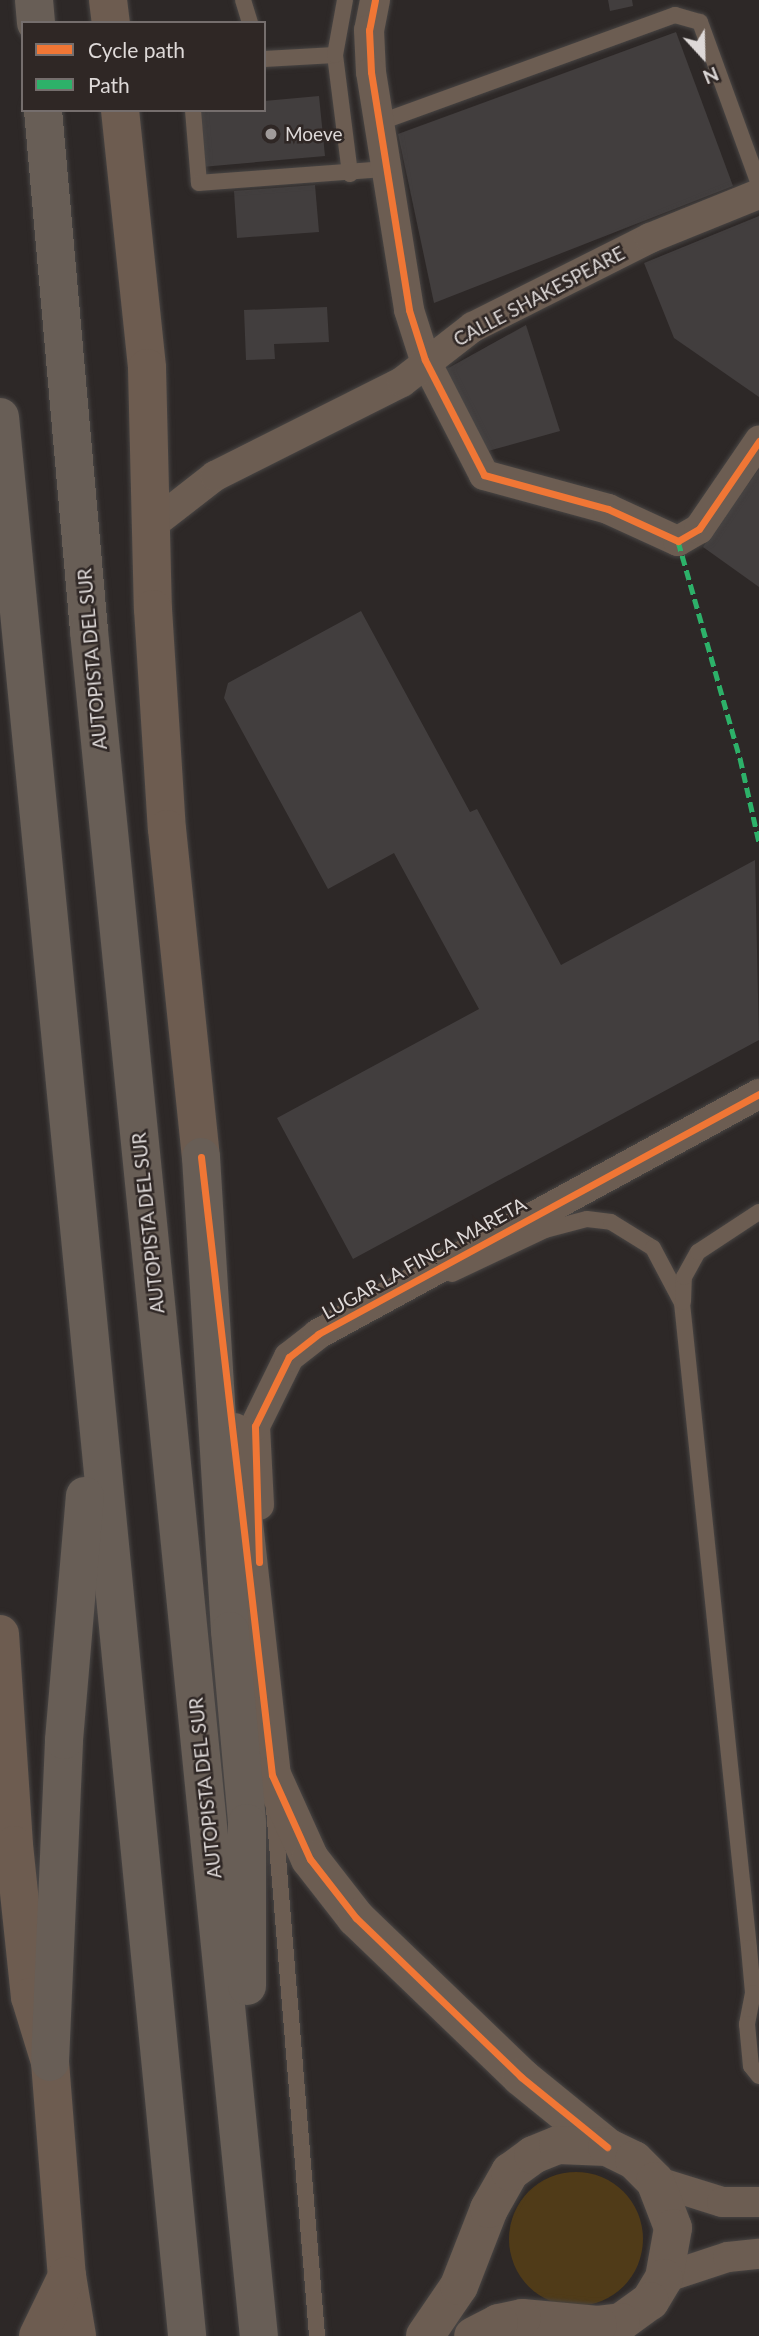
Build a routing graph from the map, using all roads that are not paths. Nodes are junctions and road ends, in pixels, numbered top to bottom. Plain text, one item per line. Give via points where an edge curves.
1 (34, 0) edge
2 (108, 0) edge
3 (243, 0) edge
4 (345, 0) edge
5 (375, 0) edge
6 (36, 21) edge
7 (111, 21) edge
8 (249, 21) edge
9 (334, 55) junction
10 (266, 59) edge
11 (43, 112) edge
12 (120, 112) edge
13 (192, 112) edge
14 (378, 123) junction
15 (385, 169) junction
16 (351, 174) junction
17 (759, 184) edge
18 (759, 194) edge
19 (425, 360) junction
20 (0, 417) edge
21 (759, 441) edge
22 (152, 525) junction
23 (0, 536) edge
24 (20, 636) junction
25 (759, 1094) edge
26 (201, 1157) junction
27 (759, 1212) edge
28 (419, 1278) junction
29 (682, 1303) junction
30 (93, 1392) junction
31 (0, 1634) edge
32 (259, 1640) junction
33 (272, 1775) junction
34 (50, 2062) junction
35 (759, 2076) edge
36 (607, 2147) junction
37 (655, 2181) junction
38 (246, 2202) junction
39 (759, 2202) edge
40 (759, 2254) edge
41 (66, 2276) junction
42 (664, 2278) junction
43 (614, 2329) edge
44 (38, 2336) edge
45 (77, 2336) edge
46 (187, 2336) edge
47 (259, 2336) edge
48 (317, 2336) edge
49 (425, 2336) edge
50 (473, 2336) edge

1 - 6 highway
2 - 7 main road
3 - 8 lane
4 - 9 lane
5 - 14 street via 369,30
9 - 10 lane
9 - 16 lane
11 - 38 highway, AUTOPISTA DEL SUR via 89,631
12 - 22 main road via 147,368
13 - 16 lane via 199,183
14 - 15 street
14 - 17 lane via 675,15 700,22
15 - 16 lane
15 - 19 street via 409,310
18 - 19 street, CALLE SHAKESPEARE via 627,250 473,327
19 - 21 street via 484,475 608,509 678,541 699,529
19 - 22 street, CALLE SHAKESPEARE via 402,382 215,476
20 - 24 highway
22 - 26 main road via 167,829
23 - 24 highway
24 - 30 highway
25 - 28 street, LUGAR LA FINCA MARETA
26 - 32 street
26 - 38 highway via 230,1631 247,1822
27 - 29 lane via 698,1252 684,1277
28 - 29 lane via 461,1273 545,1230 587,1219 621,1226 653,1248
28 - 32 street, LUGAR LA FINCA MARETA via 318,1334 289,1357 271,1385 255,1426
29 - 35 lane via 748,1936 753,1993 747,2024 751,2066
30 - 34 highway via 64,1740
30 - 46 highway
31 - 34 main road via 13,1845 30,1997
32 - 33 street
33 - 36 street via 310,1859 356,1918 521,2077
33 - 48 lane
34 - 41 main road
36 - 37 street via 634,2160
36 - 49 street via 558,2145 533,2155 510,2172 489,2209 459,2286
37 - 39 street via 722,2203
37 - 42 street via 673,2228
38 - 47 highway, AUTOPISTA DEL SUR
40 - 42 street via 728,2257
41 - 44 main road
41 - 45 main road
42 - 43 street via 650,2301
43 - 50 street via 522,2318

